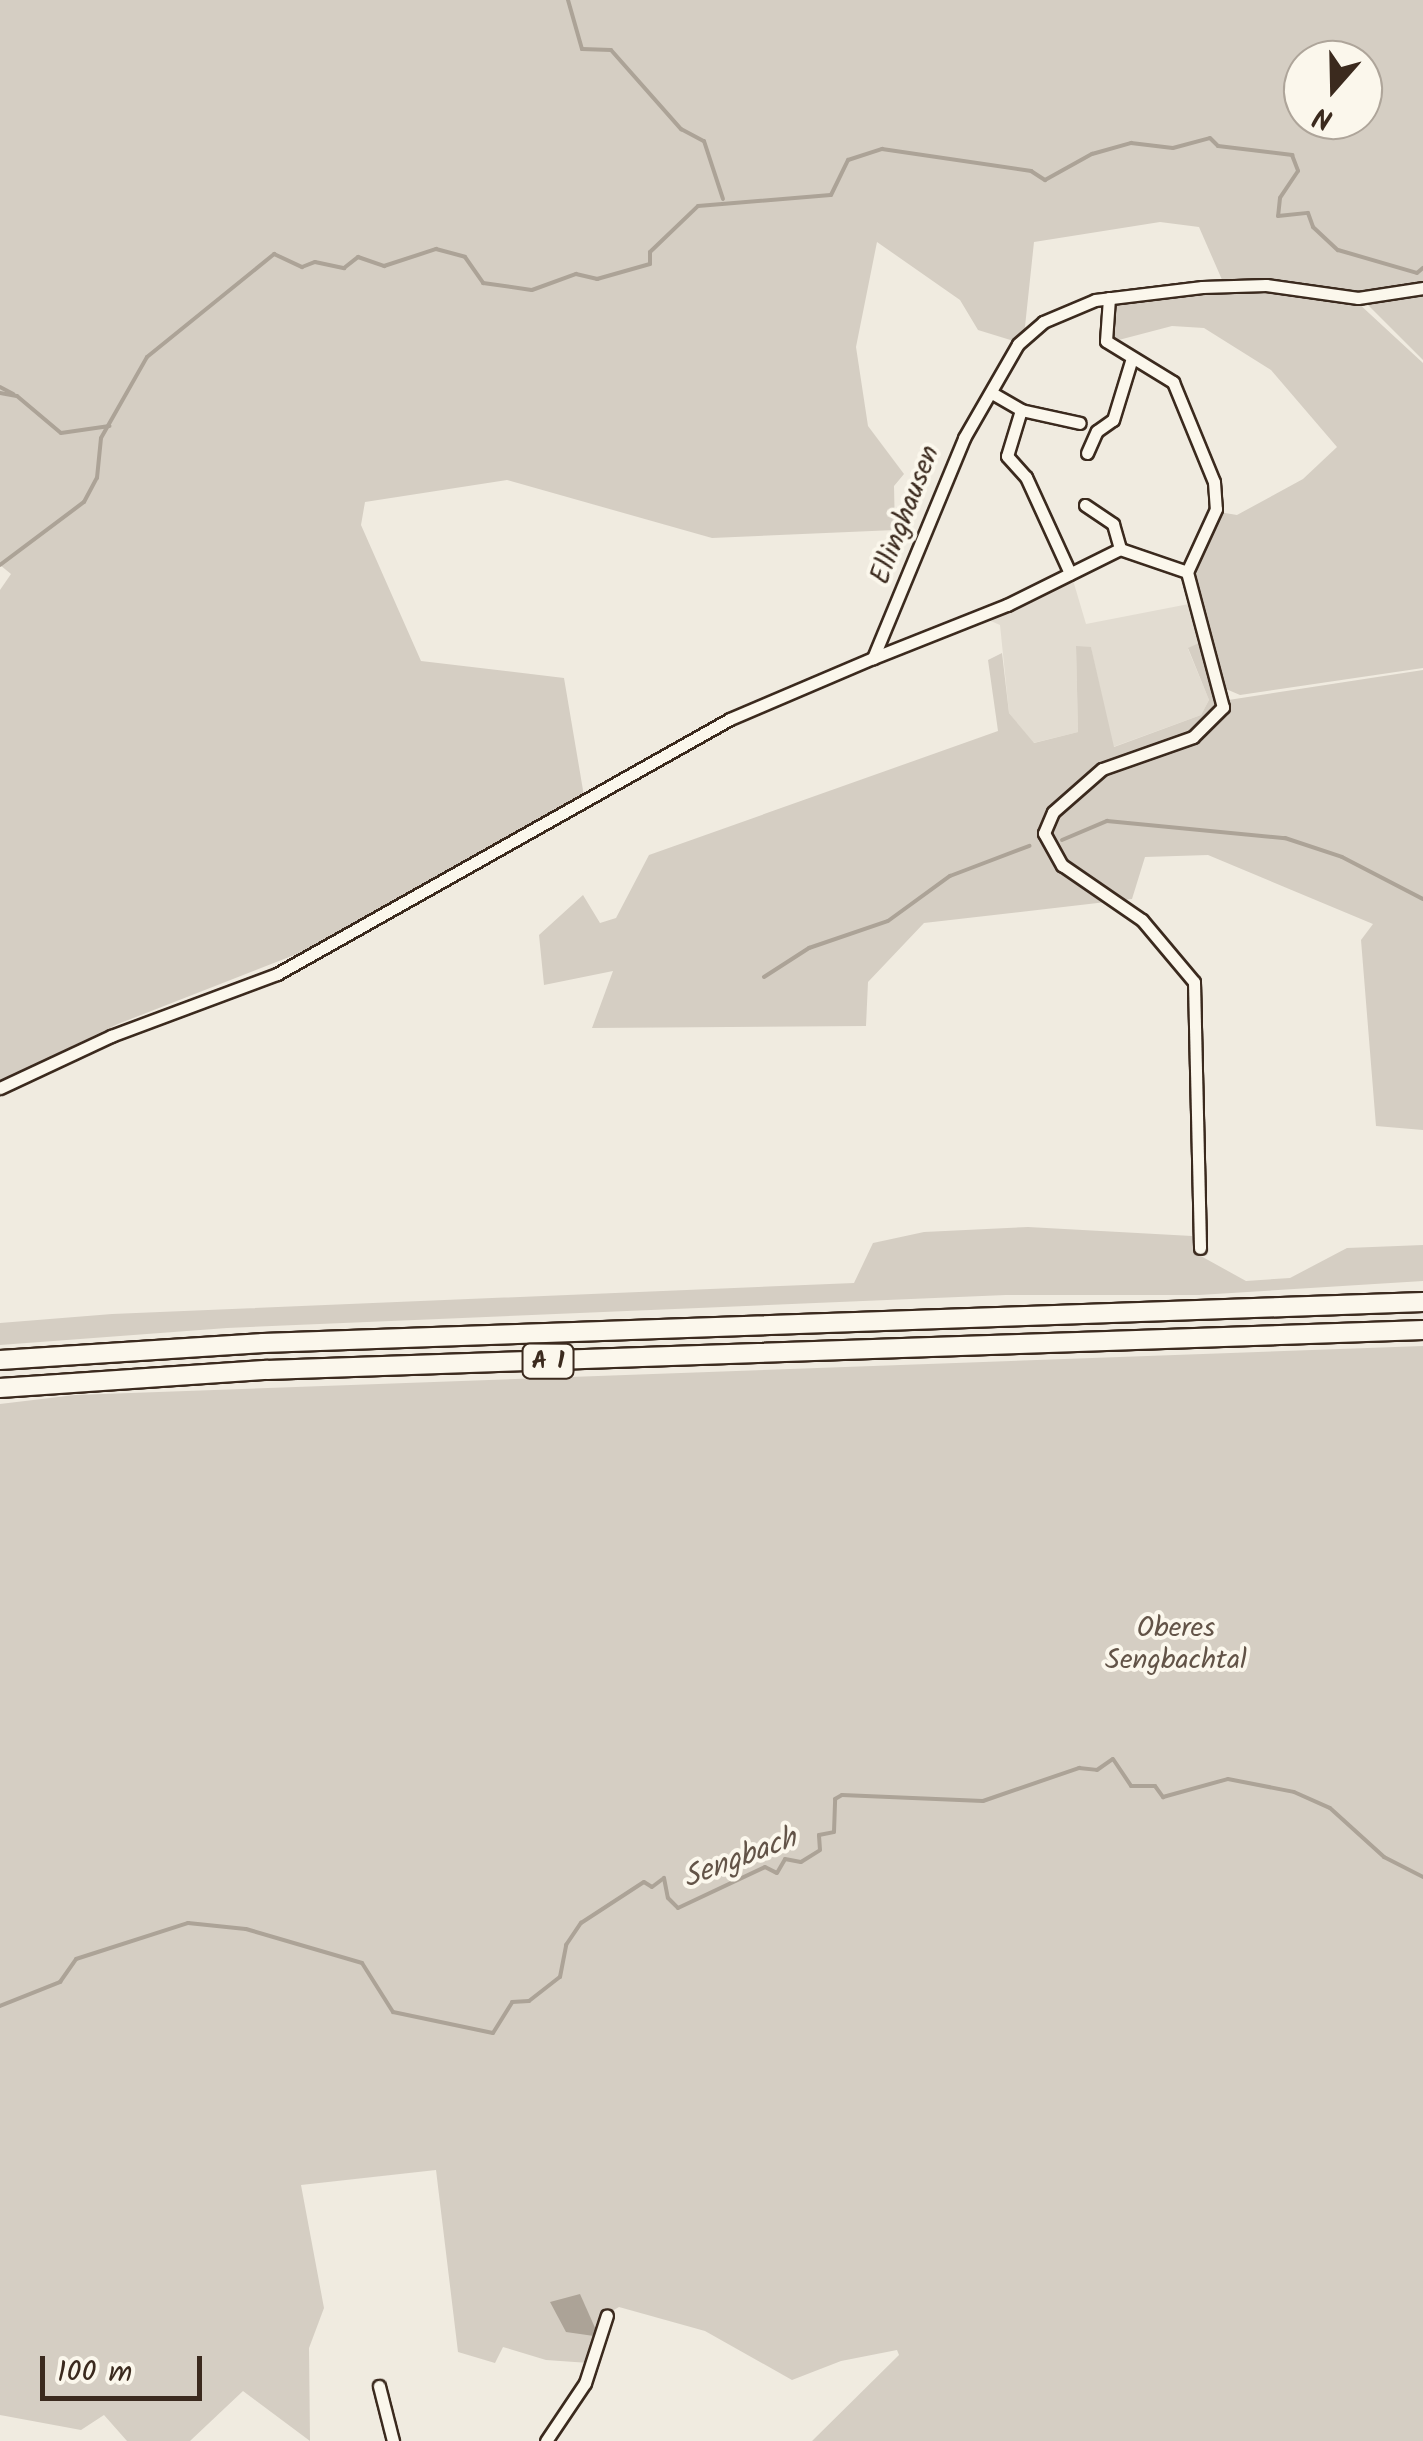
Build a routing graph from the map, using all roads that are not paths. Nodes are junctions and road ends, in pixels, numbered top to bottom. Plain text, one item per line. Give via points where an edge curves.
1 (1423, 288) edge
2 (1109, 298) junction
3 (1132, 358) junction
4 (992, 393) junction
5 (1021, 410) junction
6 (1080, 423) dead end
7 (1087, 453) dead end
8 (1085, 505) dead end
9 (1120, 549) junction
10 (1187, 572) junction
11 (1070, 573) junction
12 (873, 658) junction
13 (0, 1088) edge
14 (1200, 1248) dead end
15 (1423, 1302) edge
16 (1423, 1330) edge
17 (0, 1360) edge
18 (0, 1388) edge
19 (607, 2315) dead end
20 (380, 2386) dead end
21 (393, 2441) edge
22 (546, 2441) edge

1 - 2 street via 1358,298 1224,285
2 - 3 street via 1106,341
2 - 4 street, Ellinghausen via 1059,313 1018,344
3 - 7 street via 1113,420 1097,431
3 - 10 street via 1178,388 1214,482 1216,509
4 - 5 street
4 - 12 street, Ellinghausen via 947,473
5 - 6 street
5 - 11 street via 1005,448 1026,476
8 - 9 street via 1113,524
9 - 10 street
9 - 11 street
10 - 14 street via 1223,690 1219,716 1193,737 1102,770 1047,820 1044,841 1054,858 1142,920 1194,982
11 - 12 street
12 - 13 street via 770,700 278,974 111,1036
15 - 17 highway, A 1 via 263,1343
16 - 18 highway, A 1 via 267,1370
19 - 22 street via 585,2383
20 - 21 street

